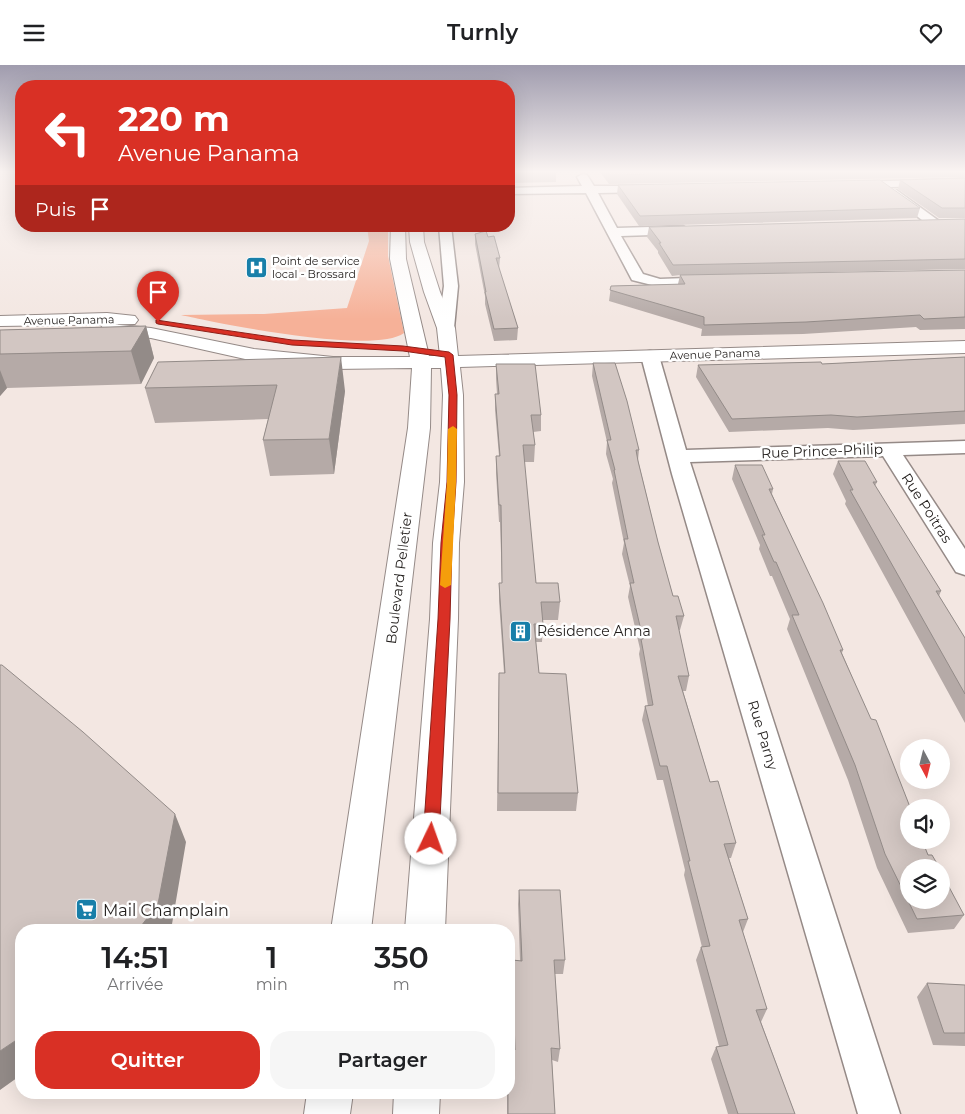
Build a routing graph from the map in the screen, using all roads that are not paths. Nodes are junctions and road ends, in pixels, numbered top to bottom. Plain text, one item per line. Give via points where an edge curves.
1 (608, 221) edge
2 (936, 221) edge
3 (916, 224) edge
4 (692, 230) edge
5 (398, 232) edge
6 (416, 232) edge
7 (446, 232) edge
8 (614, 232) junction
9 (728, 281) edge
10 (0, 321) edge
11 (446, 328) junction
12 (0, 330) edge
13 (965, 347) edge
14 (650, 356) junction
15 (440, 358) junction
16 (965, 447) edge
17 (889, 449) junction
18 (678, 456) junction
19 (965, 567) edge
20 (352, 924) edge
21 (425, 924) edge
22 (329, 1099) edge
23 (417, 1099) edge
24 (327, 1114) edge
25 (416, 1114) edge
26 (879, 1114) edge

1 - 8 street
2 - 3 street via 940,224
4 - 8 street
5 - 15 street, Boulevard Pelletier via 398,259
6 - 11 street, Boulevard Pelletier via 432,292
7 - 11 street, Boulevard Pelletier via 451,286
8 - 9 street via 637,277 660,283
10 - 15 street, Avenue Panama via 116,319 164,322 292,343
11 - 15 street, Boulevard Pelletier
12 - 15 street, Avenue Panama via 131,330 274,358 333,363
13 - 14 street, Avenue Panama
14 - 15 street, Avenue Panama
14 - 18 street, Rue Parny
15 - 20 street, Boulevard Pelletier via 419,428
15 - 21 street, Boulevard Pelletier via 453,395 452,482
16 - 17 street, Rue Prince-Philip
17 - 18 street, Rue Prince-Philip
17 - 19 street, Rue Poitras
18 - 26 street, Rue Parny
22 - 24 street
23 - 25 street

